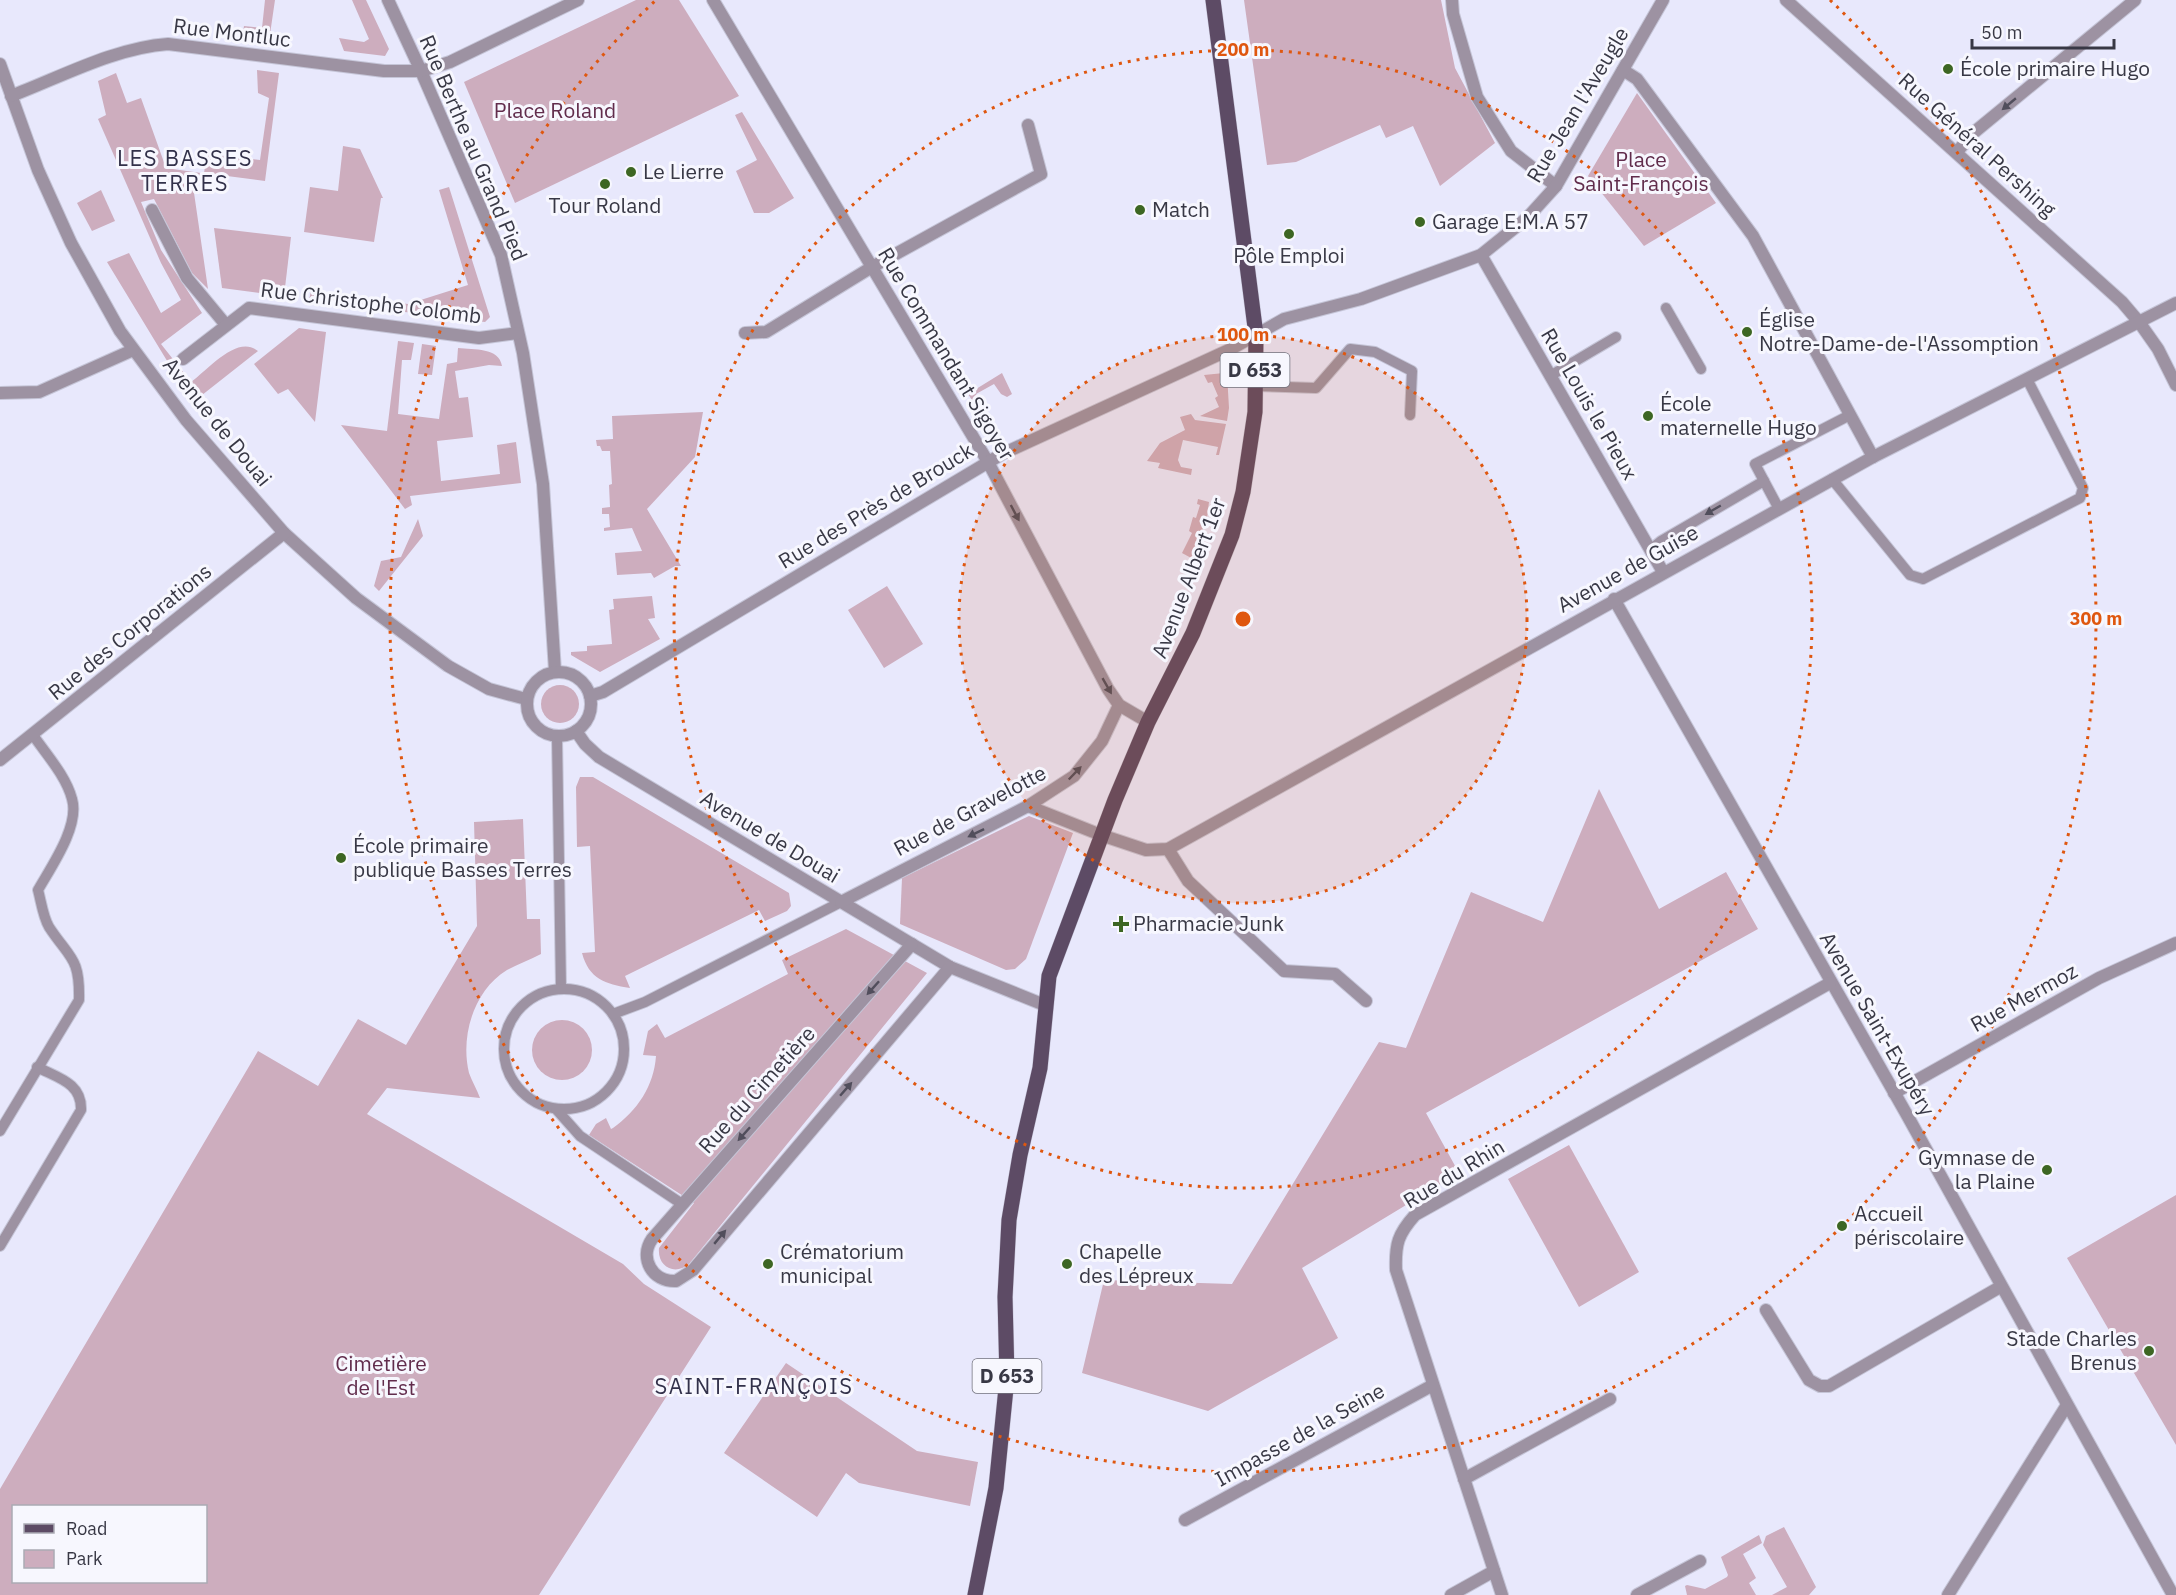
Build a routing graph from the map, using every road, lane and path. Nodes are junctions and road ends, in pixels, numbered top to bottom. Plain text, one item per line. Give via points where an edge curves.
1 (388, 0) edge
2 (578, 0) edge
3 (713, 0) edge
4 (1213, 0) edge
5 (1452, 0) edge
6 (1663, 0) edge
7 (1786, 0) edge
8 (2135, 0) edge
9 (0, 64) edge
10 (1623, 70) junction
11 (421, 71) junction
12 (11, 96) junction
13 (1029, 125) dead end
14 (1957, 152) junction
15 (1556, 186) junction
16 (152, 210) dead end
17 (1481, 255) junction
18 (872, 267) junction
19 (2176, 303) edge
20 (1666, 308) dead end
21 (2139, 322) junction
22 (226, 326) junction
23 (518, 333) junction
24 (745, 333) dead end
25 (1256, 334) junction
26 (1616, 337) dead end
27 (133, 350) junction
28 (183, 359) dead end
29 (1701, 369) dead end
30 (1550, 376) junction
31 (2027, 379) junction
32 (2176, 385) edge
33 (1255, 386) junction
34 (0, 393) edge
35 (1410, 415) dead end
36 (1850, 415) junction
37 (1873, 457) junction
38 (988, 462) junction
39 (1832, 479) junction
40 (1764, 481) junction
41 (1779, 509) junction
42 (284, 533) junction
43 (1650, 550) junction
44 (1663, 572) junction
45 (1614, 599) junction
46 (555, 671) junction
47 (590, 696) junction
48 (526, 699) junction
49 (1119, 705) junction
50 (1148, 722) junction
51 (576, 731) junction
52 (33, 735) junction
53 (557, 736) junction
54 (0, 760) edge
55 (1028, 806) junction
56 (1101, 835) junction
57 (1168, 849) junction
58 (840, 902) junction
59 (2176, 943) edge
60 (912, 944) junction
61 (950, 967) junction
62 (1830, 983) junction
63 (561, 989) junction
64 (1366, 1001) dead end
65 (1047, 1006) junction
66 (613, 1014) junction
67 (37, 1067) junction
68 (1894, 1093) junction
69 (555, 1109) junction
70 (0, 1131) edge
71 (682, 1204) junction
72 (0, 1246) edge
73 (2000, 1287) junction
74 (1766, 1310) dead end
75 (1433, 1385) junction
76 (1610, 1399) dead end
77 (2067, 1405) junction
78 (1464, 1479) junction
79 (1185, 1520) dead end
80 (1700, 1561) dead end
81 (1494, 1571) junction
82 (975, 1595) edge
83 (1451, 1595) edge
84 (1502, 1595) edge
85 (1637, 1595) edge
86 (1948, 1595) edge
87 (2174, 1595) edge

1 - 11 street, Rue Berthe au Grand Pied
2 - 11 street, Rue Montluc via 450,62
3 - 18 street, Rue Commandant Sigoyer
4 - 25 main road, Avenue Albert 1er / D 653
5 - 15 street via 1477,97 1511,151
6 - 10 street, Rue Jean l'Aveugle
7 - 14 street, Rue Général Pershing
8 -> 14 street via 1972,134
9 - 12 street, Avenue de Douai
10 - 15 street, Rue Jean l'Aveugle
10 - 36 street via 1637,79 1753,236
11 - 12 street, Rue Montluc via 384,71 168,44 90,65
11 - 23 street, Rue Berthe au Grand Pied via 501,255
12 - 27 street, Avenue de Douai via 71,243
13 - 18 street via 1041,174
14 - 21 street, Rue Général Pershing via 2122,302
15 - 17 street, Rue Jean l'Aveugle via 1527,218
16 - 22 street via 187,278
17 - 25 street, Rue Jean l'Aveugle via 1361,299 1284,319
17 - 30 street, Rue Louis le Pieux
18 - 24 street via 766,332
18 - 38 street, Rue Commandant Sigoyer
19 - 21 street, Avenue de Guise
20 - 29 lane
21 - 31 street, Avenue de Guise
21 - 32 street, Rue Général Pershing
22 - 23 street, Rue Christophe Colomb via 249,308 479,338
22 - 28 street, Rue Christophe Colomb
23 - 46 street, Rue Berthe au Grand Pied via 543,484
25 - 33 main road, Avenue Albert 1er / D 653
25 - 38 street, Rue des Près de Brouck
26 - 30 lane
27 - 34 street via 39,392
27 - 42 street, Avenue de Douai via 186,420
30 - 43 street, Rue Louis le Pieux
31 - 37 street, Avenue de Guise
31 - 39 lane via 2083,488 2080,498 1923,579 1910,575
33 - 35 lane via 1316,388 1350,349 1375,352 1413,371
33 - 50 main road, Avenue Albert 1er / D 653 via 1243,492 1232,535 1188,645
36 - 37 street
36 - 40 lane via 1755,464
37 - 39 street, Avenue de Guise
38 - 47 street, Rue des Près de Brouck via 603,692
38 -> 49 street, Rue Commandant Sigoyer
39 - 41 street, Avenue de Guise
40 - 41 lane
40 -> 43 lane
41 - 44 street, Avenue de Guise
42 - 48 street, Avenue de Douai via 356,598 448,666 489,688
42 - 52 street, Rue des Corporations
43 - 44 street, Rue Louis le Pieux
44 - 45 street, Avenue de Guise
45 - 57 street, Avenue de Guise
45 - 62 street, Avenue Saint-Exupéry
46 - 47 street via 581,680
46 - 48 street via 536,680
47 - 51 street via 589,716
48 - 53 street via 534,725
49 - 50 street
55 -> 49 street, Rue de Gravelotte via 1074,776 1102,741
50 - 56 main road, Avenue Albert 1er / D 653
51 - 53 street
51 - 58 street, Avenue de Douai via 599,757
52 - 54 street, Rue des Corporations
52 - 67 lane via 73,801 70,831 38,890 48,925 72,955 80,975 79,1000
53 - 63 lane
55 - 56 street
55 -> 58 street, Rue de Gravelotte
56 - 57 street via 1146,850
56 - 65 main road, D 653 via 1049,976
57 - 64 street via 1188,880 1284,971 1335,974
58 - 60 street, Avenue de Douai
58 - 66 lane via 645,1002
59 - 68 street, Rue Mermoz via 2099,978
60 - 61 street, Avenue de Douai
60 -> 71 street, Rue du Cimetière
61 - 65 street, Avenue de Douai
71 -> 61 street, Rue du Cimetière via 649,1244 649,1267 664,1280 680,1279 693,1270
62 - 68 street, Avenue Saint-Exupéry
62 - 75 street, Rue du Rhin via 1415,1215 1401,1230 1395,1251 1396,1270
63 - 66 lane via 581,991 599,1000
63 - 69 lane via 542,993 525,1003 512,1018 505,1036 504,1056 509,1075 537,1103
65 - 82 main road, D 653 via 1040,1068 1009,1220 1005,1297 1007,1378 996,1488
66 - 69 lane via 622,1033 624,1052 610,1089 575,1108
67 - 70 lane
67 - 72 lane via 77,1088 81,1110
68 - 73 street, Avenue Saint-Exupéry
69 - 71 lane via 580,1136
73 - 74 street via 1829,1386 1809,1380
73 - 77 street, Avenue Saint-Exupéry
75 - 78 street, Rue du Rhin
75 - 79 street, Impasse de la Seine
76 - 78 street
77 - 86 street
77 - 87 street, Avenue Saint-Exupéry
78 - 81 street, Rue du Rhin
80 - 85 street
81 - 83 street
81 - 84 street, Rue du Rhin

